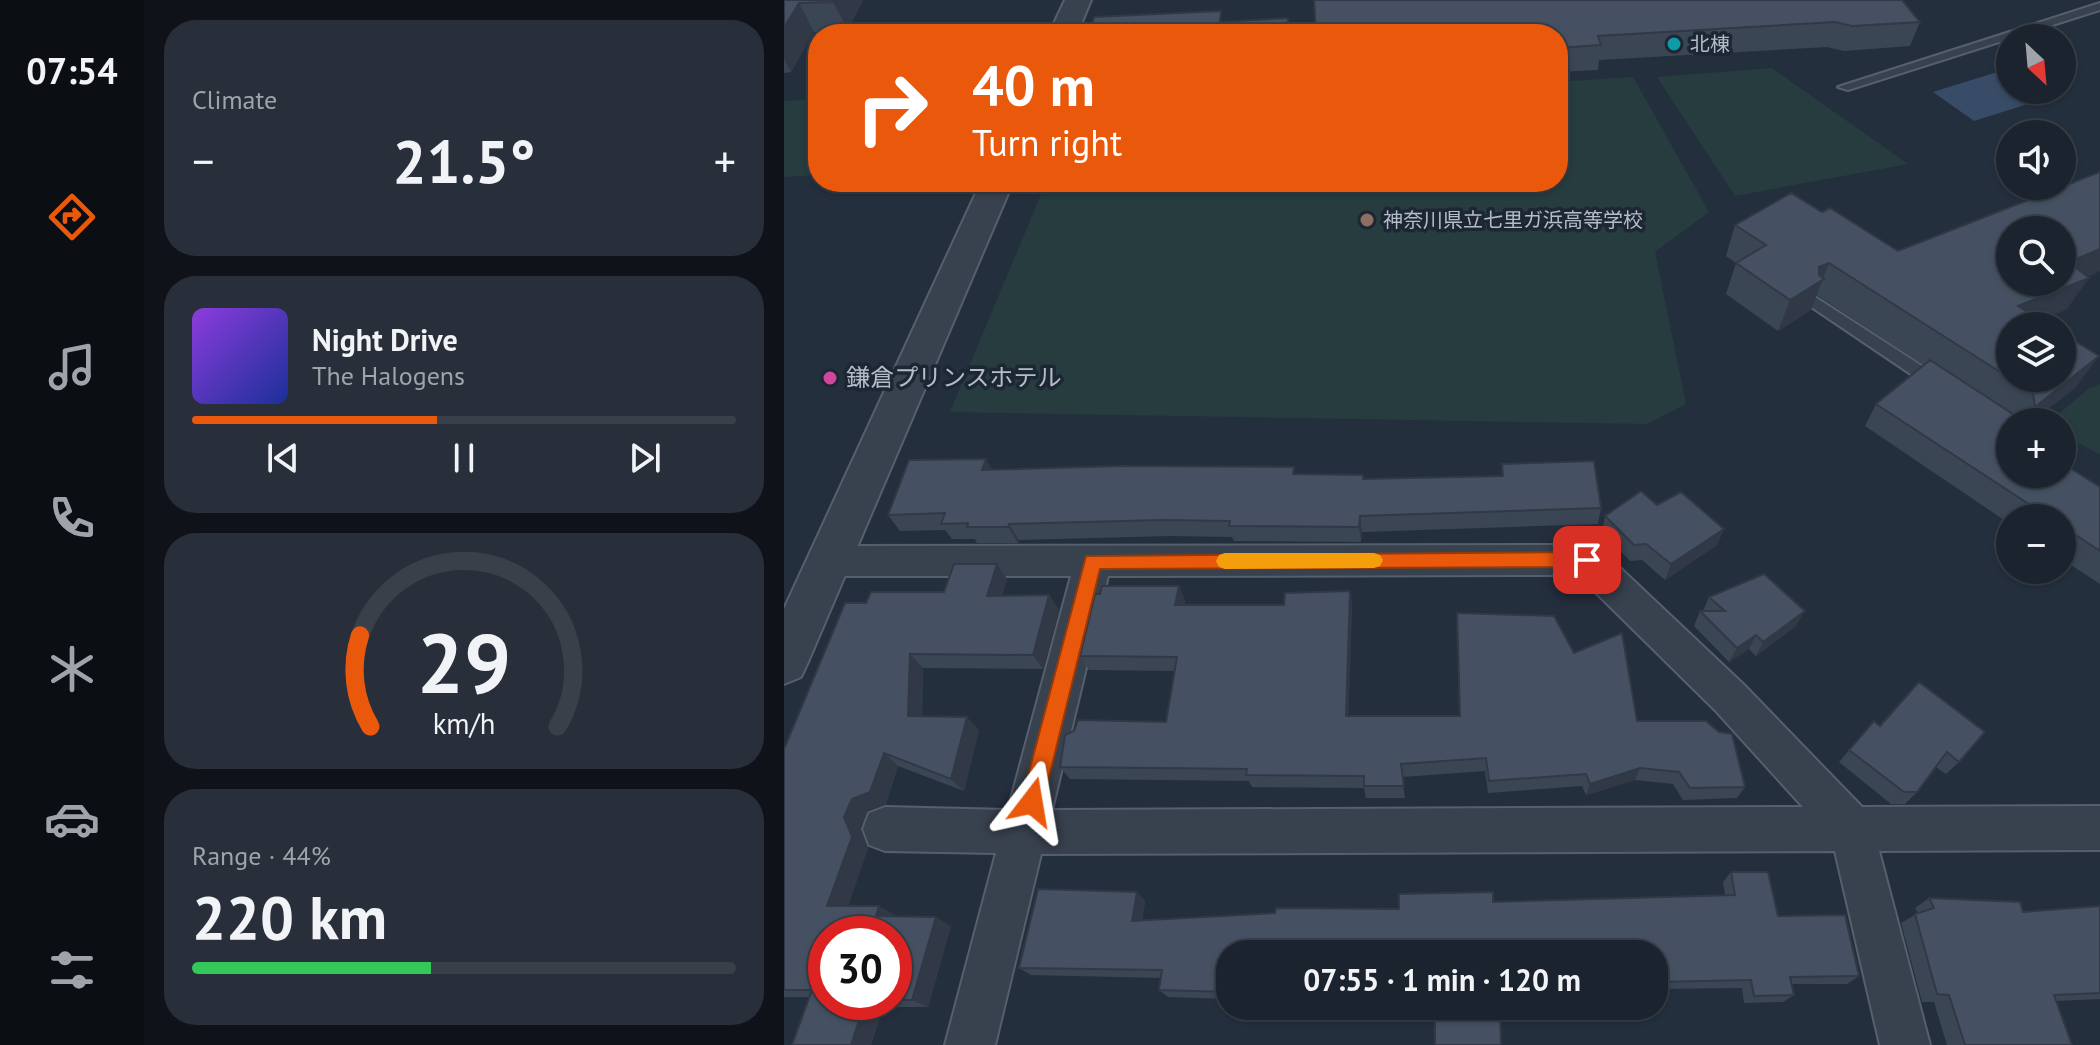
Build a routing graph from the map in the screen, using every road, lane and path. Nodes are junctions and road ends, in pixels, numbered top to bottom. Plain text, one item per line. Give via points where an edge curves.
1 (1078, 0) edge
2 (2100, 6) edge
3 (1067, 24) edge
4 (1844, 87) dead end
5 (993, 192) edge
6 (1815, 302) edge
7 (1955, 395) edge
8 (828, 561) junction
9 (1093, 562) junction
10 (784, 662) edge
11 (1851, 827) junction
12 (2100, 828) edge
13 (885, 829) dead end
14 (1024, 832) junction
15 (970, 1045) edge
16 (1905, 1045) edge

1 - 3 street
2 - 4 lane
5 - 8 street
6 - 7 lane
8 - 9 street
8 - 10 street
9 - 11 street via 1587,560 1729,697
9 - 14 street
11 - 12 street
11 - 14 street
11 - 16 street
13 - 14 street
14 - 15 street

